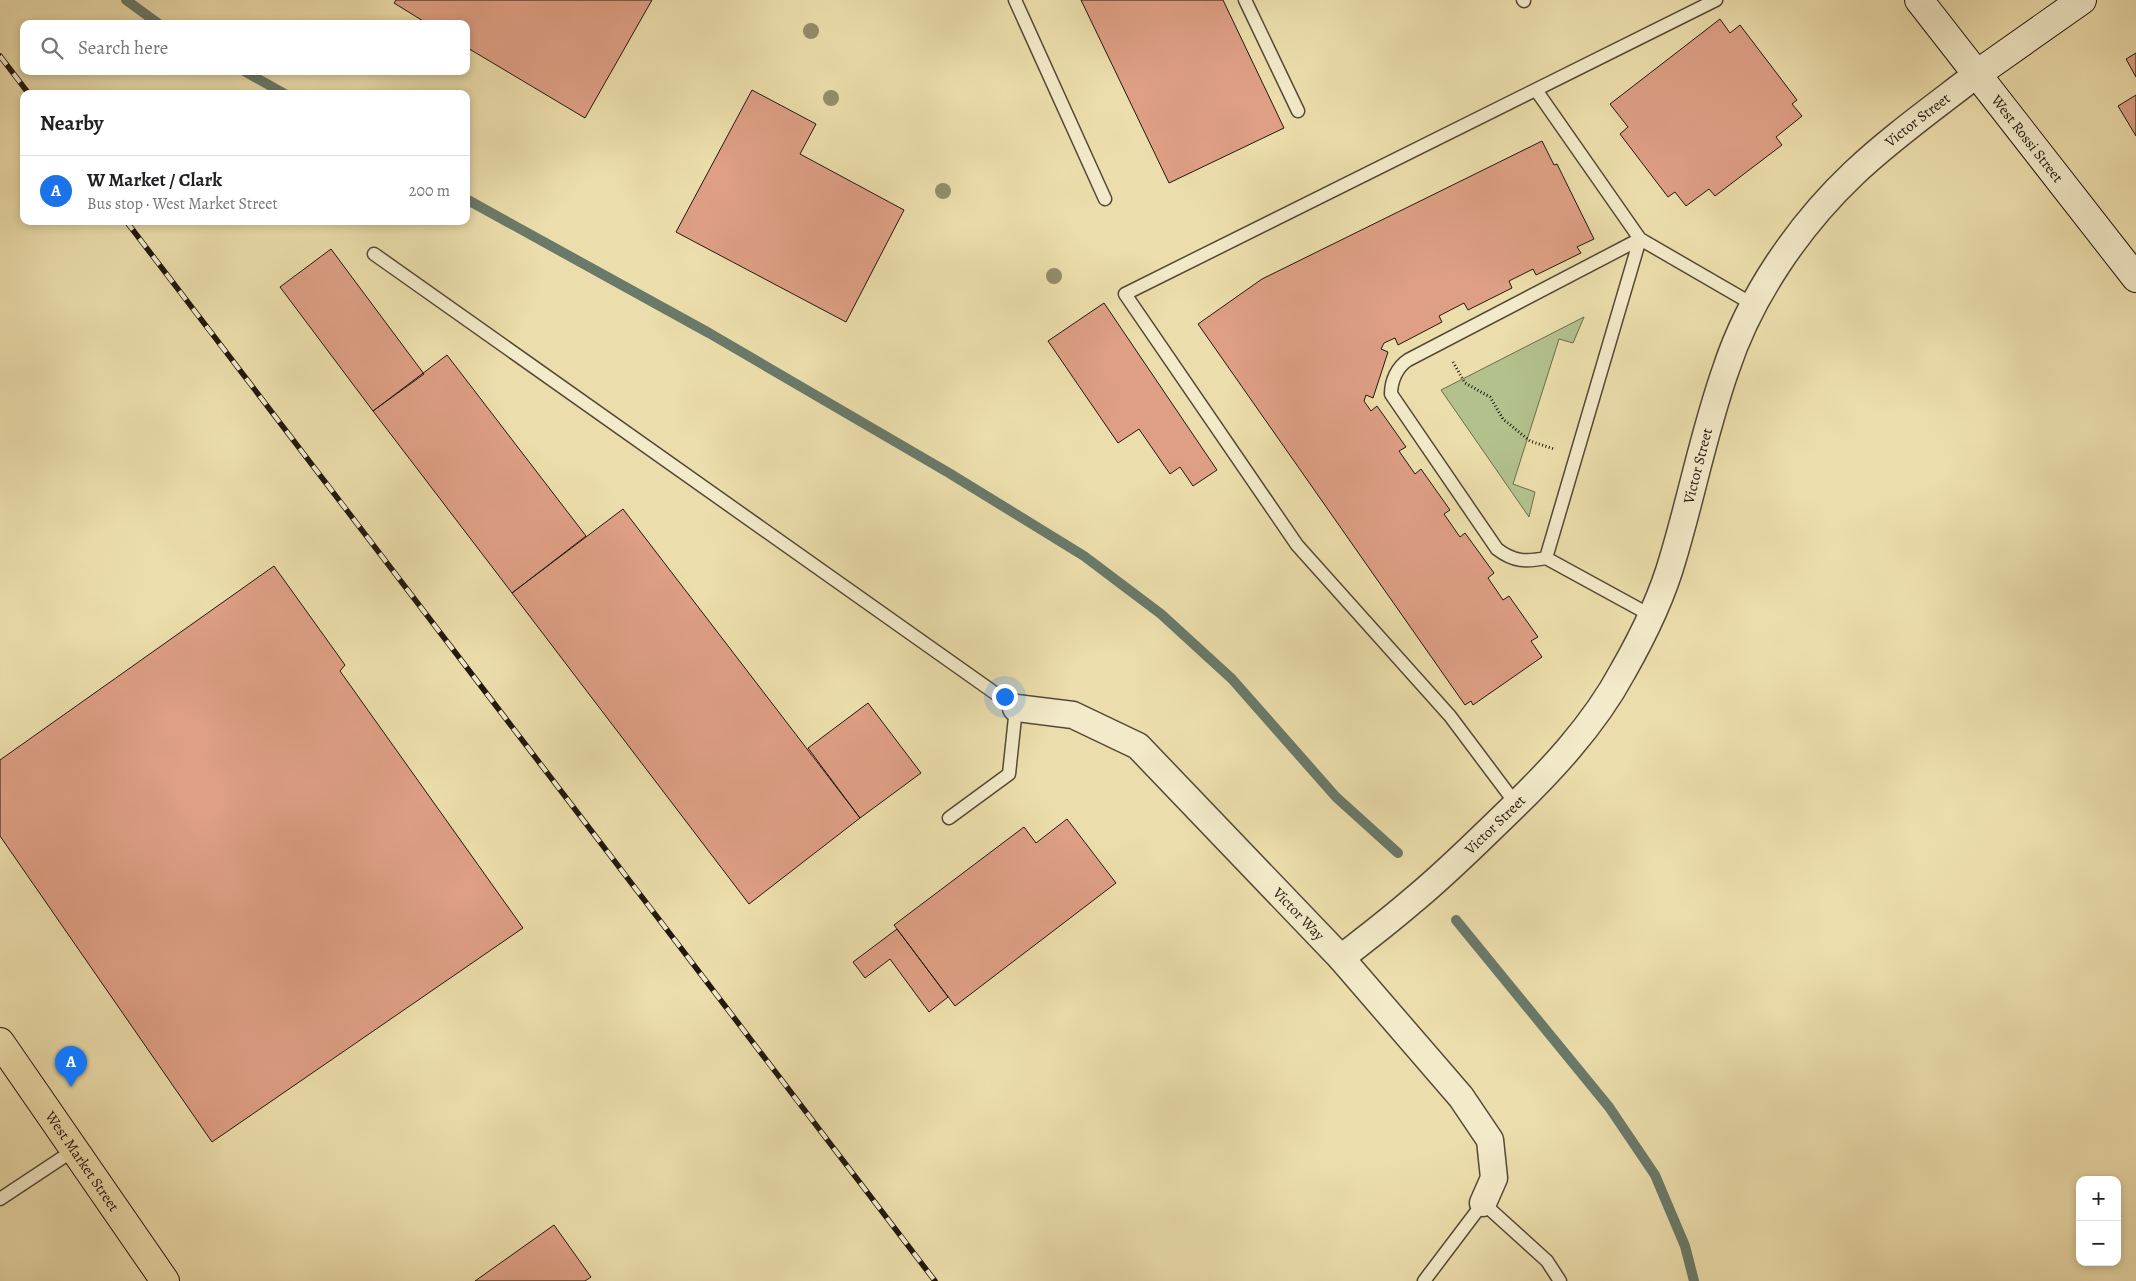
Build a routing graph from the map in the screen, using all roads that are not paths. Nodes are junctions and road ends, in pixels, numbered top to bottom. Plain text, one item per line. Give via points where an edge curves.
1 (1015, 0) edge
2 (1245, 0) edge
3 (1716, 0) edge
4 (1919, 0) edge
5 (2082, 0) edge
6 (1977, 74) junction
7 (1536, 90) junction
8 (1298, 111) dead end
9 (1105, 199) dead end
10 (1640, 239) junction
11 (374, 254) dead end
12 (2136, 278) edge
13 (1754, 305) junction
14 (1546, 558) junction
15 (1652, 616) junction
16 (1016, 708) junction
17 (1516, 804) junction
18 (949, 818) dead end
19 (1341, 958) junction
20 (4, 1056) edge
21 (74, 1150) junction
22 (0, 1199) edge
23 (1484, 1203) junction
24 (165, 1281) edge
25 (1424, 1281) edge
26 (1560, 1281) edge

1 - 9 lane
2 - 8 lane
3 - 7 lane
4 - 6 main road, West Rossi Street
5 - 6 main road, Victor Street
6 - 12 main road, West Rossi Street
6 - 13 street, Victor Street via 1854,172 1794,242
7 - 10 lane
7 - 17 lane via 1126,294 1297,545 1450,716
10 - 13 lane
10 - 14 lane
10 - 14 lane via 1402,364 1391,383 1391,394 1497,549 1518,561
11 - 16 lane
13 - 15 street, Victor Street via 1727,365 1712,410 1673,560
14 - 15 lane
15 - 17 street, Victor Street via 1622,674 1592,719
16 - 18 lane via 1009,774
16 - 19 street, Victor Way via 1073,714 1138,746
17 - 19 street, Victor Street via 1411,902
19 - 23 street, Victor Way via 1461,1097 1490,1140 1494,1178
20 - 21 main road, West Market Street
21 - 22 lane
21 - 24 main road, West Market Street
23 - 25 lane
23 - 26 lane via 1547,1261

